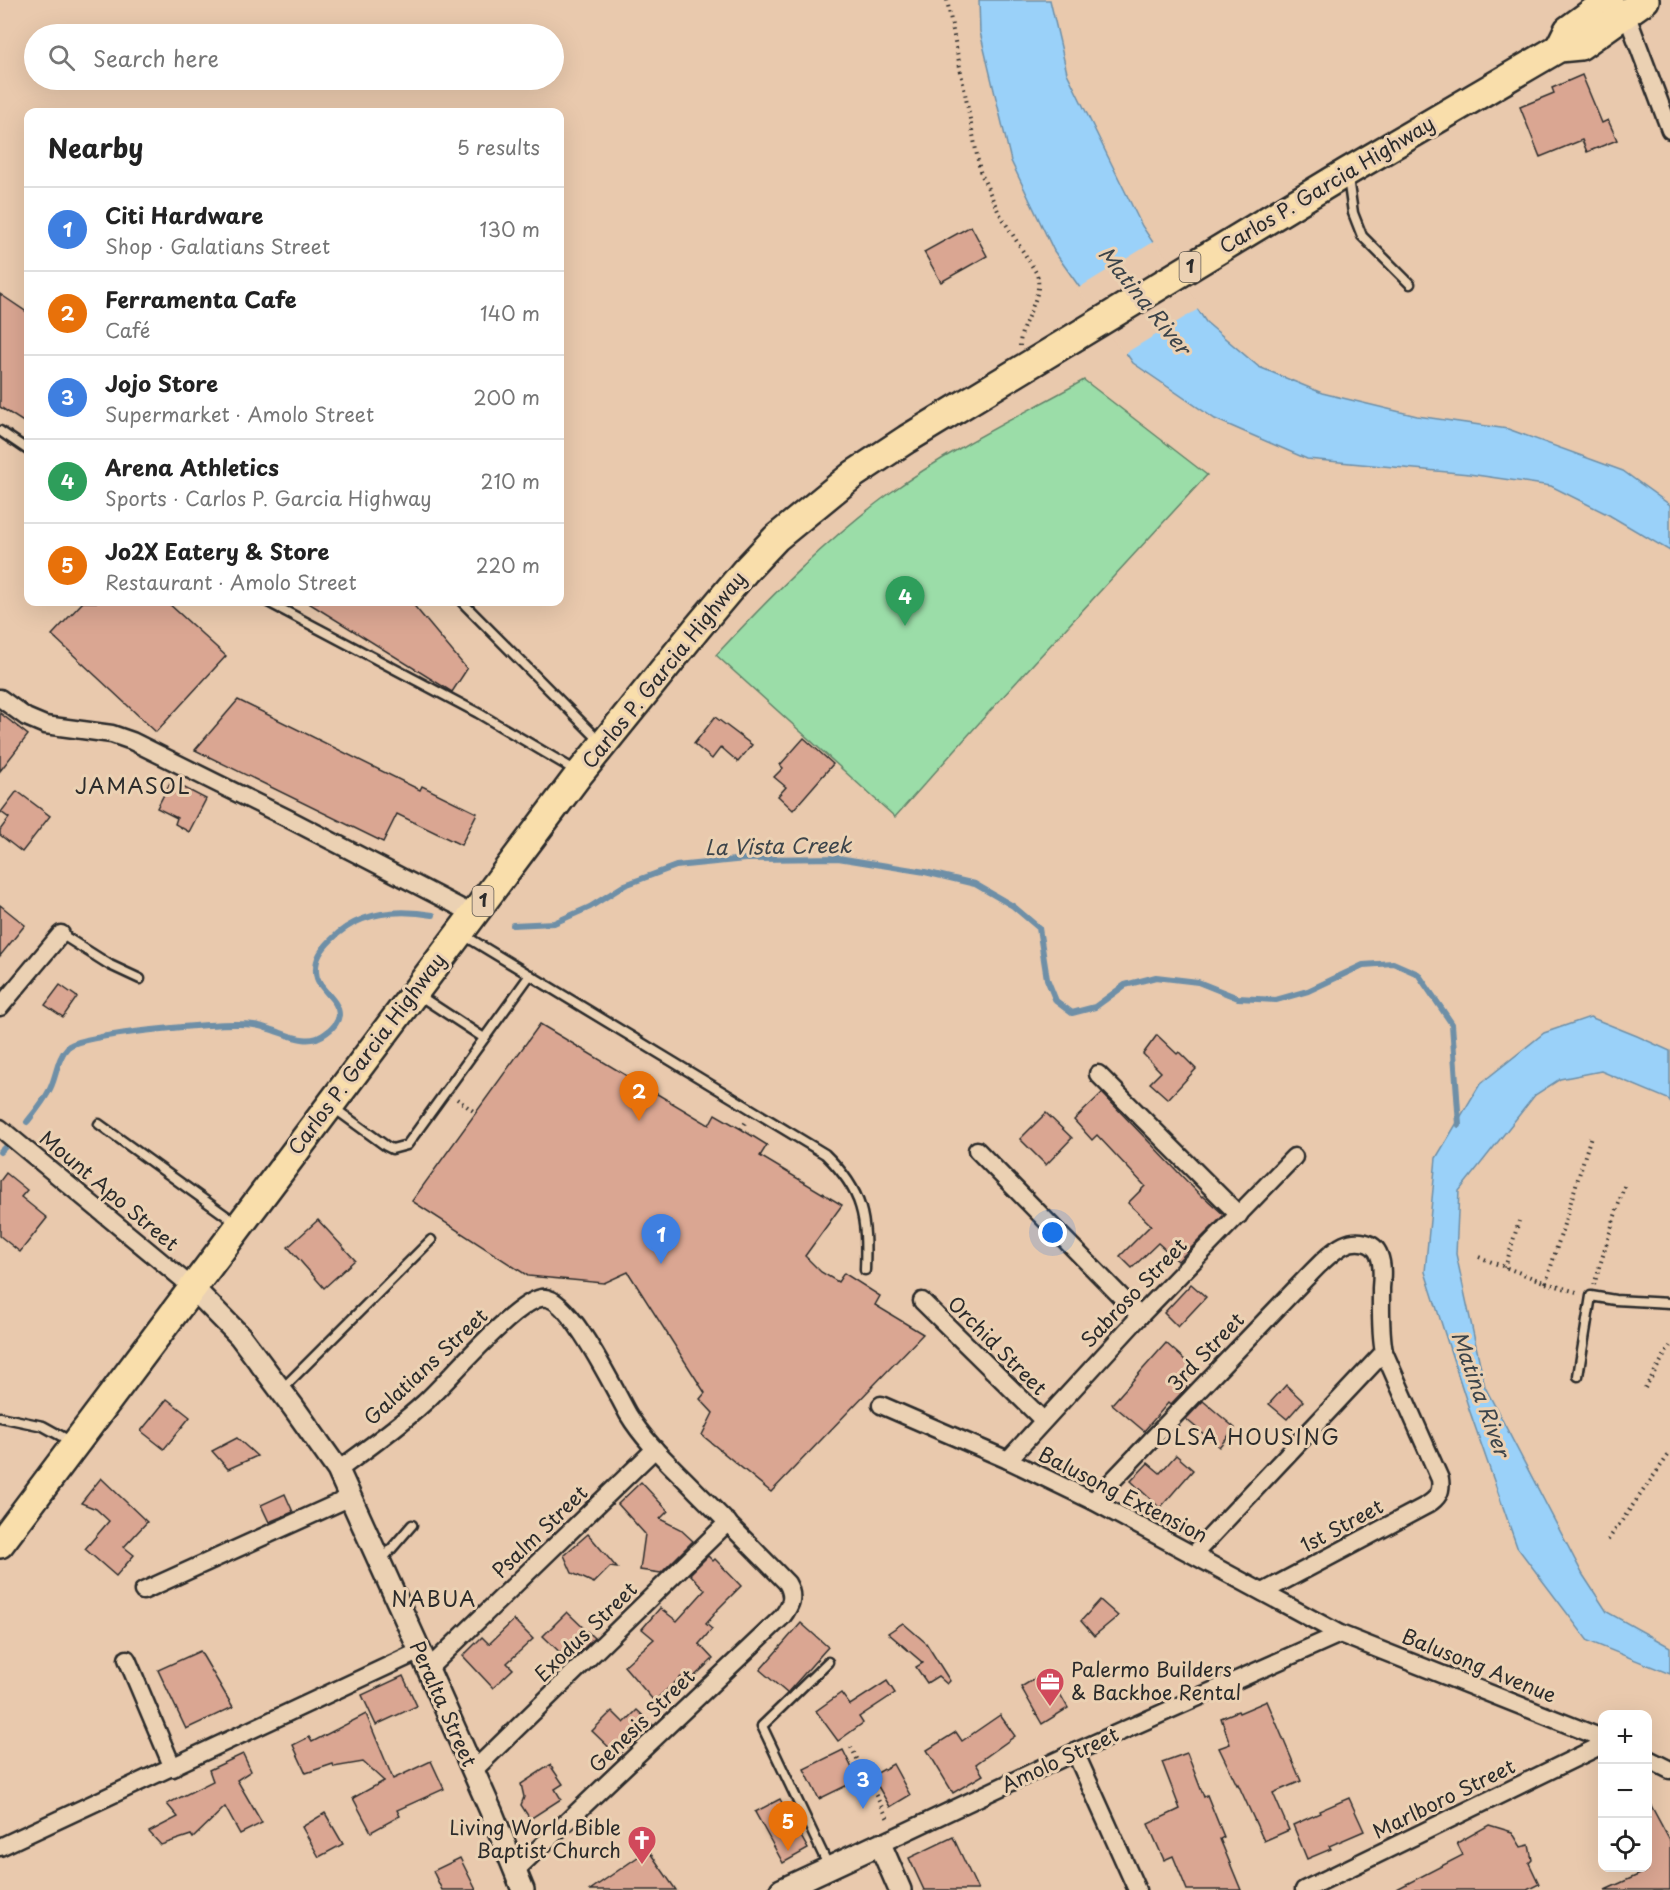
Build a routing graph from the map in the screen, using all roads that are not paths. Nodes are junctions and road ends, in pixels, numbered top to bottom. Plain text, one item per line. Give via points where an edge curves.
1 (1627, 4) edge
2 (1670, 130) edge
3 (1336, 178) junction
4 (1410, 284) dead end
5 (0, 431) edge
6 (24, 447) edge
7 (276, 606) edge
8 (466, 606) edge
9 (0, 698) edge
10 (602, 744) junction
11 (580, 773) junction
12 (466, 923) junction
13 (61, 934) joint
14 (530, 975) junction
15 (140, 979) dead end
16 (414, 992) junction
17 (0, 1007) edge
18 (484, 1038) junction
19 (1098, 1074) dead end
20 (329, 1104) junction
21 (99, 1124) dead end
22 (0, 1128) edge
23 (977, 1150) dead end
24 (1294, 1157) dead end
25 (1239, 1215) junction
26 (239, 1225) junction
27 (431, 1240) dead end
28 (864, 1270) dead end
29 (192, 1287) junction
30 (922, 1301) dead end
31 (1670, 1303) edge
32 (1140, 1316) junction
33 (1384, 1352) junction
34 (1578, 1376) dead end
35 (281, 1390) junction
36 (881, 1405) dead end
37 (0, 1417) edge
38 (1043, 1420) junction
39 (75, 1444) junction
40 (655, 1449) junction
41 (1008, 1460) junction
42 (338, 1470) junction
43 (351, 1497) junction
44 (1093, 1501) junction
45 (728, 1522) junction
46 (412, 1525) dead end
47 (0, 1544) edge
48 (1194, 1554) junction
49 (380, 1562) junction
50 (143, 1591) dead end
51 (1263, 1592) junction
52 (1340, 1634) junction
53 (127, 1659) dead end
54 (424, 1660) junction
55 (828, 1662) dead end
56 (1598, 1736) edge
57 (1598, 1747) edge
58 (1075, 1752) junction
59 (1652, 1761) edge
60 (173, 1768) junction
61 (1670, 1770) edge
62 (473, 1771) junction
63 (888, 1840) junction
64 (0, 1847) edge
65 (830, 1867) junction
66 (519, 1880) edge
67 (781, 1890) edge
68 (900, 1890) edge
69 (1137, 1890) edge
70 (1304, 1890) edge

1 - 2 street
1 - 3 highway, Carlos P. Garcia Highway / 1 via 1580,46 1559,48
3 - 4 lane via 1362,236
3 - 10 highway, Carlos P. Garcia Highway / 1 via 854,474 776,538
5 - 6 lane
7 - 11 lane via 478,713
8 - 10 lane
9 - 12 street via 45,725 112,734 132,741 298,824
10 - 11 highway, Carlos P. Garcia Highway / 1
11 - 12 highway, Carlos P. Garcia Highway / 1
12 - 14 lane
12 - 16 highway, Carlos P. Garcia Highway / 1
13 - 15 lane
13 - 17 street
14 - 18 lane
14 - 28 lane via 825,1154 853,1186 863,1213
16 - 18 lane
16 - 20 highway, Carlos P. Garcia Highway / 1
18 - 20 lane via 407,1145 392,1149 386,1146
19 - 25 street
20 - 26 highway, Carlos P. Garcia Highway / 1
21 - 26 lane
22 - 29 street, Mount Apo Street
23 - 32 street
24 - 25 street, Sabroso Street
25 - 32 street, Sabroso Street
26 - 29 highway, Carlos P. Garcia Highway / 1
27 - 35 lane
29 - 35 street, Peralta Street via 240,1336
29 - 39 highway, Carlos P. Garcia Highway / 1
30 - 38 street, Orchid Street
31 - 34 lane via 1591,1296
32 - 38 street, Sabroso Street
33 - 44 street, 3rd Street via 1379,1255 1370,1245 1357,1241 1344,1245 1306,1278
33 - 48 street
33 - 51 street, 1st Street via 1440,1479 1440,1494 1427,1505
35 - 42 street, Peralta Street
36 - 41 street, Balusong Extension
37 - 39 lane via 43,1426
38 - 41 street, Sabroso Street
39 - 47 highway, Carlos P. Garcia Highway / 1
40 - 42 street, Galatians Street via 630,1417 568,1312 544,1297 515,1313 424,1403
40 - 45 street
40 - 54 street, Psalm Street
41 - 44 street, Balusong Extension
42 - 43 street, Peralta Street
43 - 49 street, Peralta Street
43 - 50 street
44 - 48 street, Balusong Extension
45 - 62 street, Exodus Street
45 - 66 street, Genesis Street via 787,1583 790,1607
46 - 49 lane
48 - 51 street, Balusong Extension
49 - 54 street, Peralta Street
51 - 52 street, Balusong Extension
52 - 56 street, Balusong Avenue
52 - 58 street, Amolo Street
53 - 60 street
54 - 60 street, Psalm Street
54 - 62 street, Peralta Street
55 - 65 lane via 762,1726
57 - 70 street, Marlboro Street
58 - 63 street, Amolo Street
58 - 69 street
59 - 61 street
60 - 64 street, Psalm Street
62 - 66 street, Peralta Street
63 - 65 street, Amolo Street
63 - 68 street
65 - 67 street, Amolo Street

